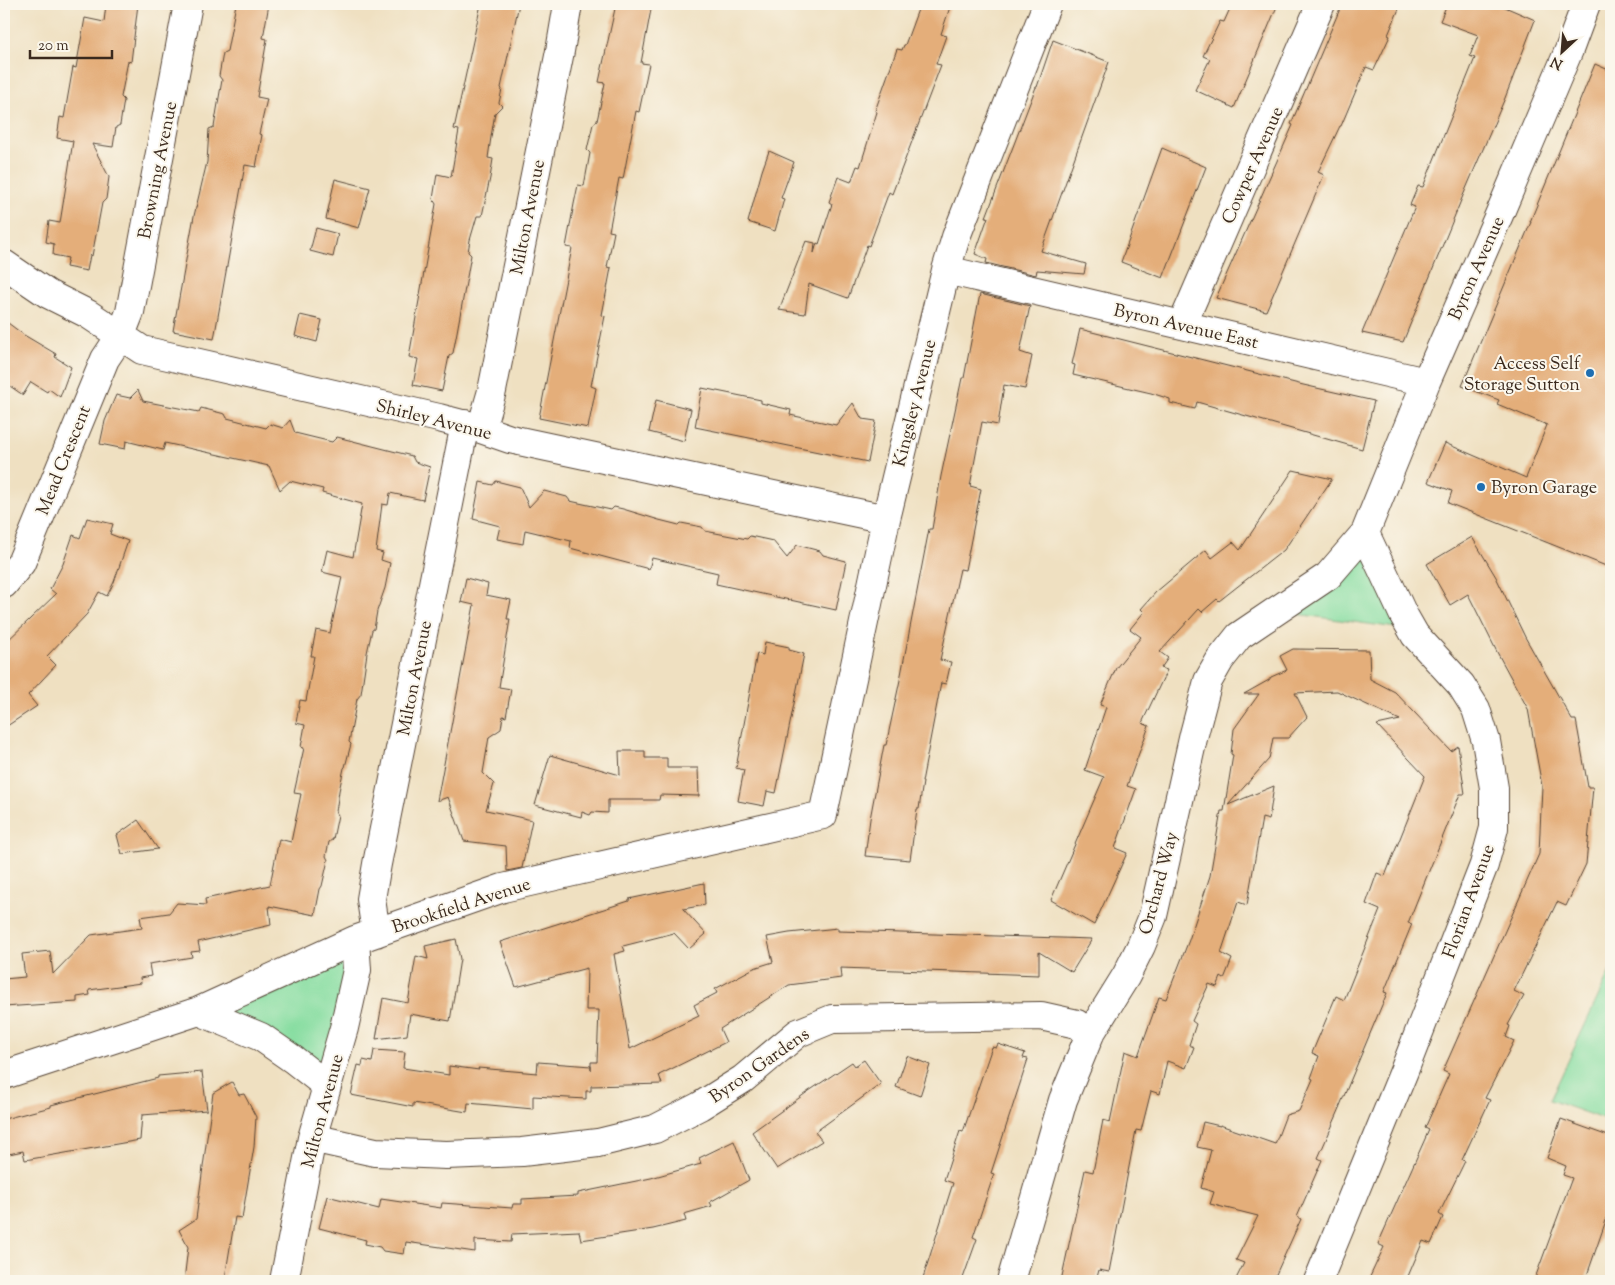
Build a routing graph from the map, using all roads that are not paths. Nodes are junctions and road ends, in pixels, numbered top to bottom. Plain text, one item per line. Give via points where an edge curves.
1 (188, 4) edge
2 (568, 4) edge
3 (1047, 4) edge
4 (1321, 4) edge
5 (1586, 4) edge
6 (4, 264) edge
7 (946, 270) junction
8 (1182, 325) junction
9 (121, 335) junction
10 (1426, 382) junction
11 (473, 427) junction
12 (886, 519) junction
13 (1365, 533) junction
14 (4, 584) edge
15 (823, 815) joint
16 (365, 937) junction
17 (200, 1011) junction
18 (1090, 1034) junction
19 (4, 1075) edge
20 (327, 1086) junction
21 (312, 1138) junction
22 (284, 1281) edge
23 (1010, 1281) edge
24 (1318, 1281) edge

1 - 9 street, Browning Avenue via 130,312
2 - 11 street, Milton Avenue via 492,391
3 - 7 street, Kingsley Avenue
4 - 8 street, Cowper Avenue
5 - 10 street, Byron Avenue via 1558,77
6 - 9 street, Shirley Avenue via 48,294
7 - 8 street, Byron Avenue East
7 - 12 street, Kingsley Avenue
8 - 10 street, Byron Avenue East
9 - 11 street, Shirley Avenue via 142,350
9 - 14 street, Mead Crescent via 105,359 21,563
10 - 13 street, Byron Avenue
11 - 12 street, Shirley Avenue via 510,439
11 - 16 street, Milton Avenue via 377,864
12 - 15 street, Kingsley Avenue
13 - 18 street, Orchard Way via 1328,576 1239,636 1208,681 1153,916 1126,976
13 - 24 street, Florian Avenue via 1415,635 1462,685 1476,709 1486,741 1494,788 1494,828 1484,865 1404,1071
15 - 16 street, Brookfield Avenue via 503,888
16 - 17 street, Brookfield Avenue
16 - 20 street, Milton Avenue
17 - 19 street, Brookfield Avenue
17 - 20 street via 261,1037
18 - 21 street, Byron Gardens via 1077,1024 1041,1016 832,1019 798,1033 743,1079 700,1106 655,1129 598,1143 522,1152 446,1155 375,1152
18 - 23 street, Orchard Way via 1063,1100
20 - 21 street, Milton Avenue
21 - 22 street, Milton Avenue

